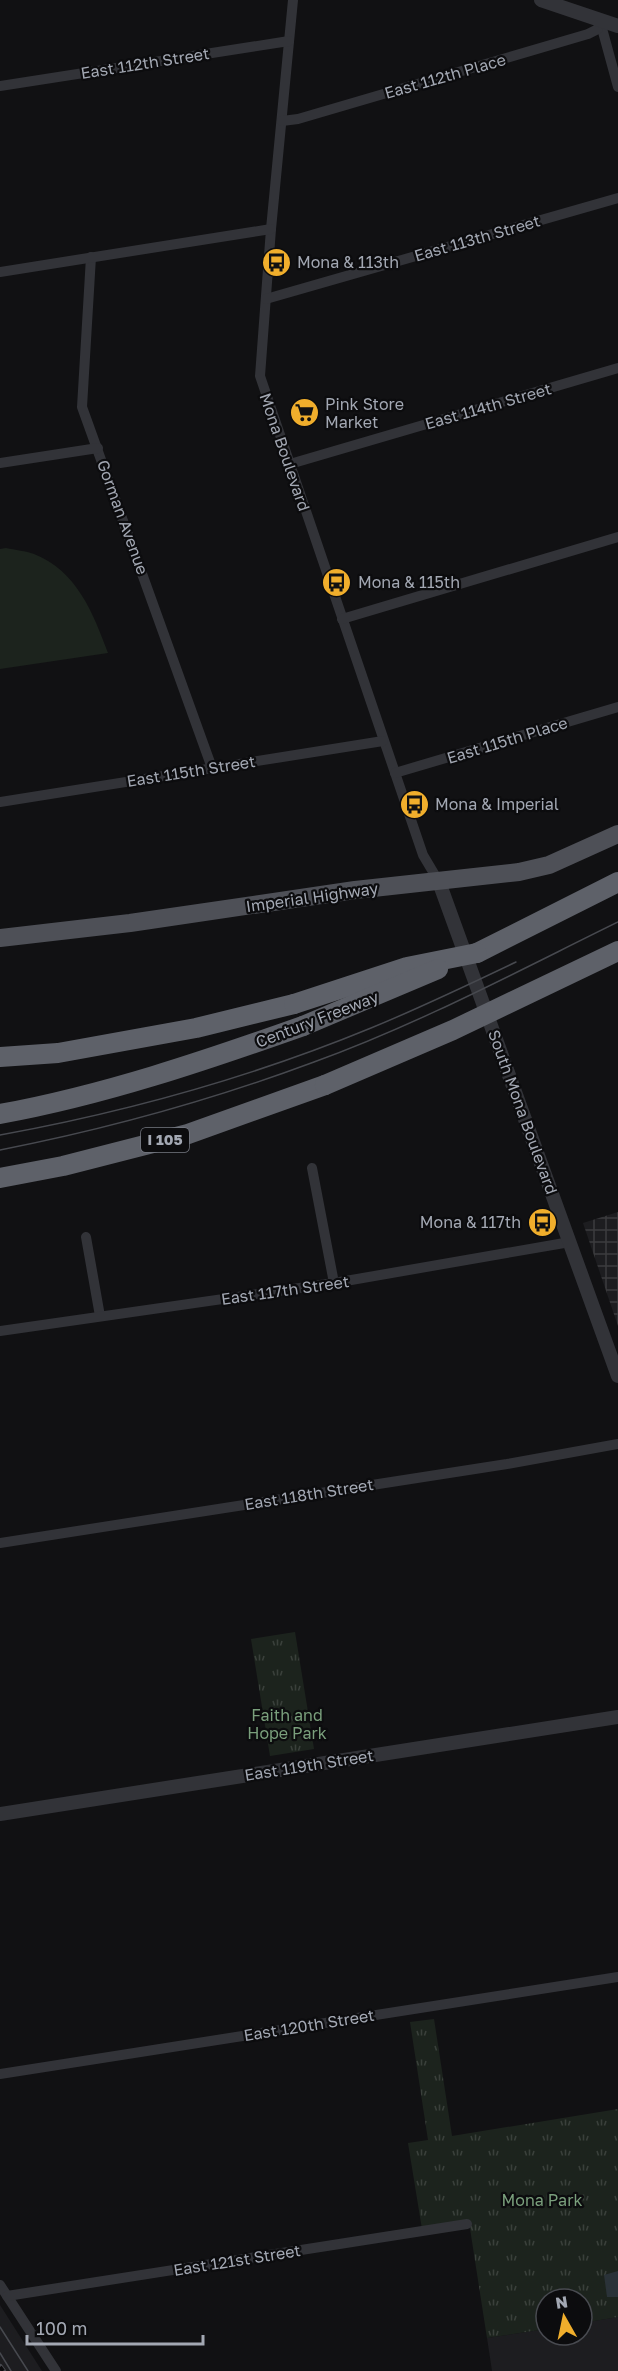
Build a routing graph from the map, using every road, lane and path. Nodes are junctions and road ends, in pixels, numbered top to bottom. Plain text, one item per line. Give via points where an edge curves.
1 (293, 0) edge
2 (541, 0) edge
3 (600, 20) junction
4 (618, 26) edge
5 (289, 41) junction
6 (0, 86) edge
7 (618, 87) edge
8 (282, 121) junction
9 (618, 198) edge
10 (271, 229) junction
11 (91, 257) junction
12 (0, 272) edge
13 (266, 299) junction
14 (618, 368) edge
15 (98, 448) junction
16 (0, 463) edge
17 (290, 464) junction
18 (618, 537) edge
19 (342, 619) junction
20 (618, 707) edge
21 (383, 741) junction
22 (212, 768) junction
23 (395, 772) junction
24 (0, 802) edge
25 (618, 834) edge
26 (439, 882) junction
27 (618, 882) edge
28 (0, 938) edge
29 (618, 951) edge
30 (477, 953) junction
31 (0, 1057) edge
32 (0, 1114) edge
33 (312, 1168) dead end
34 (0, 1178) edge
35 (86, 1237) dead end
36 (570, 1242) junction
37 (334, 1283) junction
38 (100, 1316) junction
39 (0, 1331) edge
40 (618, 1376) edge
41 (618, 1444) edge
42 (0, 1543) edge
43 (618, 1717) edge
44 (0, 1814) edge
45 (618, 1977) edge
46 (0, 2074) edge
47 (467, 2224) dead end
48 (0, 2285) edge
49 (8, 2296) junction
50 (56, 2371) edge

1 - 5 street, Mona Boulevard
2 - 3 street
3 - 4 street
3 - 7 street
3 - 8 street, East 112th Place via 598,29 588,34
5 - 6 street, East 112th Street
5 - 8 street, Mona Boulevard
8 - 10 street, Mona Boulevard
9 - 13 street, East 113th Street
10 - 11 street
10 - 13 street, Mona Boulevard
11 - 12 street
11 - 15 street, Gorman Avenue via 82,407
13 - 17 street, Mona Boulevard via 260,376
14 - 17 street, East 114th Street
15 - 16 street
15 - 22 street, Gorman Avenue
17 - 19 street, Mona Boulevard
18 - 19 street
19 - 21 street, Mona Boulevard
20 - 23 street, East 115th Place
21 - 22 street, East 115th Street
21 - 23 street, Mona Boulevard
22 - 24 street, East 115th Street
23 - 26 street, Mona Boulevard via 423,855
25 - 26 main road, Imperial Highway via 549,865
26 - 28 main road, Imperial Highway
26 - 36 street, South Mona Boulevard
27 - 30 highway, Century Freeway
29 - 34 highway, I 105, bridge via 453,1030 325,1085 188,1134
30 - 31 highway, bridge via 407,967 294,1004 196,1028 58,1053
30 - 32 highway, Century Freeway, bridge via 303,1026 130,1083
33 - 37 street
35 - 38 street
36 - 37 street, East 117th Street
36 - 40 street, South Mona Boulevard
37 - 38 street, East 117th Street
38 - 39 street, East 117th Street
41 - 42 street, East 118th Street
43 - 44 street, East 119th Street
45 - 46 street, East 120th Street
47 - 49 street, East 121st Street
48 - 49 street
49 - 50 street

